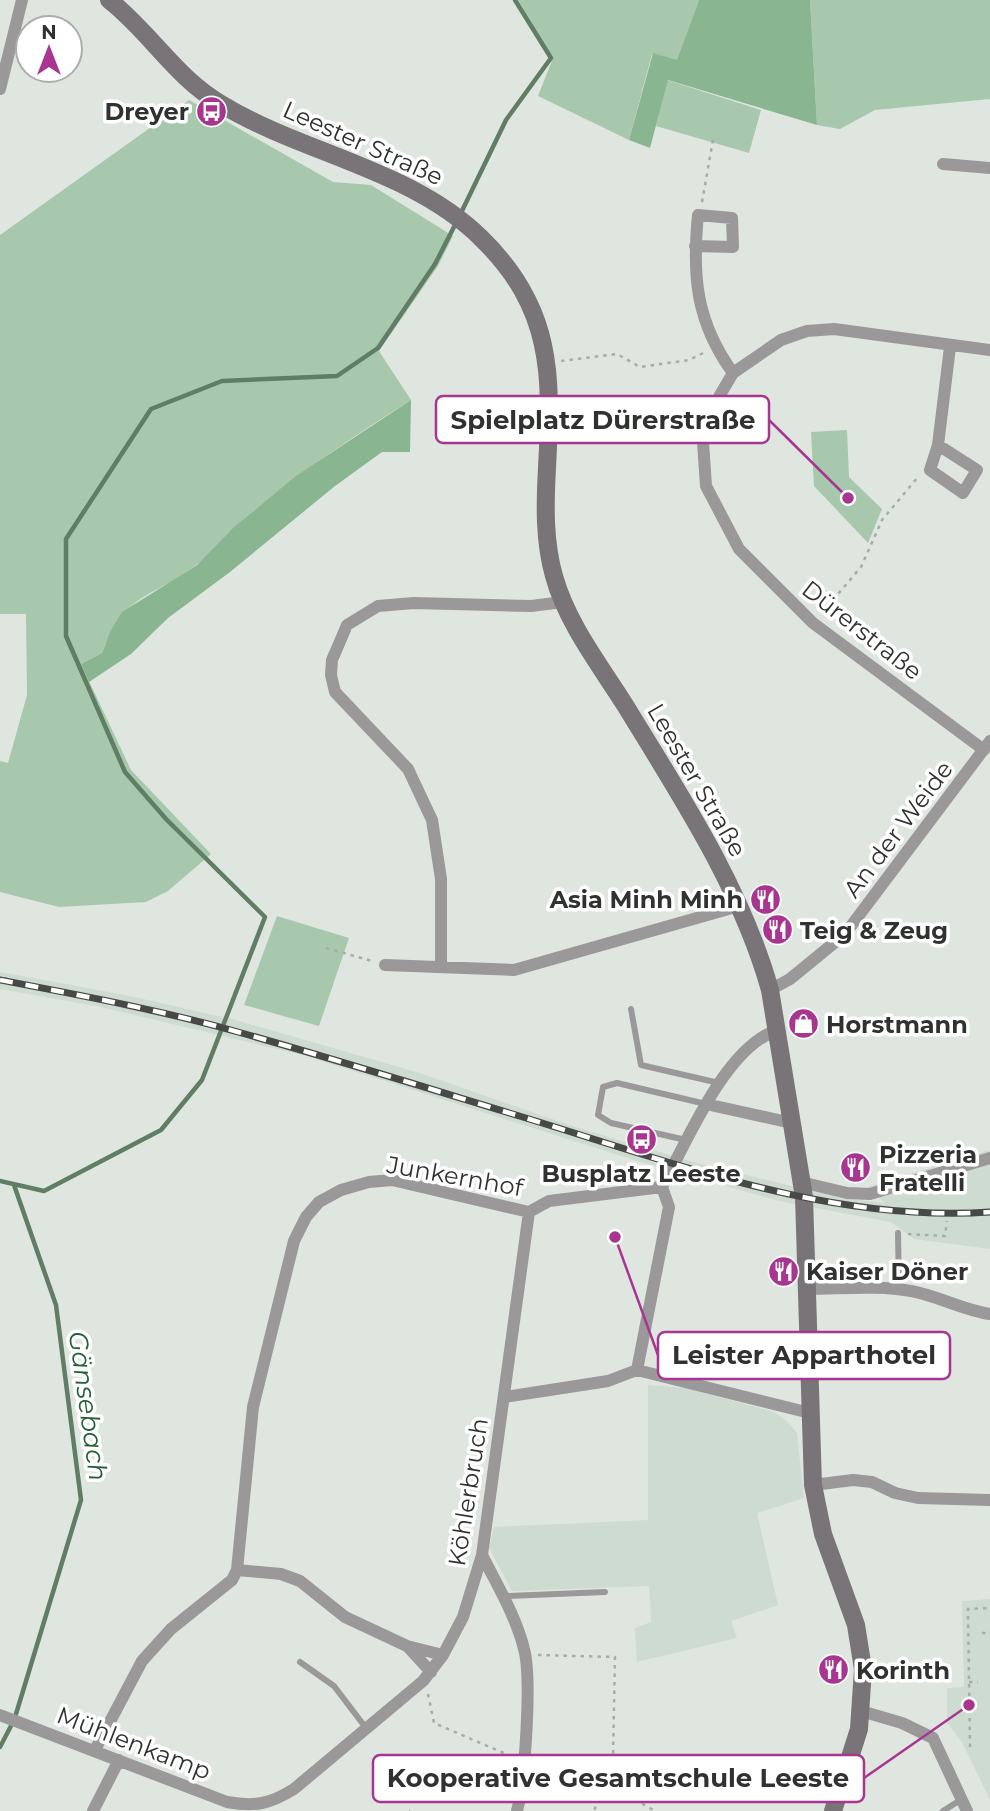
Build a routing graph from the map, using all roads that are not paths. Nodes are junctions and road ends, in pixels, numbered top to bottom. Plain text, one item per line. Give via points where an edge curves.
1 (22, 0) edge
2 (117, 2) edge
3 (0, 89) edge
4 (943, 164) dead end
5 (990, 168) edge
6 (695, 246) junction
7 (950, 347) junction
8 (990, 350) edge
9 (733, 373) junction
10 (938, 445) junction
11 (563, 602) junction
12 (987, 746) edge
13 (739, 906) junction
14 (385, 965) road end
15 (441, 967) junction
16 (770, 990) junction
17 (631, 1009) dead end
18 (777, 1030) junction
19 (719, 1083) junction
20 (706, 1104) junction
21 (792, 1123) junction
22 (686, 1140) junction
23 (990, 1158) edge
24 (801, 1182) junction
25 (662, 1187) junction
26 (529, 1212) junction
27 (898, 1233) road end
28 (807, 1289) junction
29 (899, 1290) junction
30 (990, 1314) edge
31 (637, 1370) junction
32 (505, 1396) junction
33 (810, 1413) junction
34 (813, 1485) junction
35 (990, 1500) edge
36 (482, 1555) junction
37 (237, 1570) junction
38 (605, 1592) dead end
39 (503, 1596) junction
40 (407, 1646) junction
41 (443, 1655) junction
42 (300, 1662) dead end
43 (427, 1677) junction
44 (861, 1711) junction
45 (0, 1715) edge
46 (367, 1730) junction
47 (95, 1750) junction
48 (119, 1759) junction
49 (965, 1805) edge
50 (253, 1809) edge
51 (93, 1811) edge
52 (517, 1811) edge
53 (833, 1811) edge
54 (943, 1811) edge

1 - 3 street
2 - 11 street, Leester Straße via 181,75 222,105 392,180 444,208 482,239 527,295 549,364 546,519 548,552
4 - 5 street
6 - 6 street via 698,215 732,218 733,247
6 - 9 street via 697,297 715,348
7 - 8 street, Dürerstraße
7 - 9 street, Dürerstraße via 834,328 807,331 781,340
7 - 10 street
9 - 12 street, Dürerstraße via 703,442 706,486 739,549 813,623
10 - 10 street via 930,470 963,493 977,470
11 - 13 street, Leester Straße via 672,781
11 - 15 street via 379,606 347,625 332,660 335,692 390,746 429,810 441,879
12 - 16 street, An der Weide via 845,934
13 - 15 street via 514,970
13 - 16 street, Leester Straße
14 - 15 street
16 - 18 street, Leester Straße
17 - 19 lane via 641,1065
18 - 19 street via 754,1041
18 - 21 street, Leester Straße
19 - 20 street
20 - 21 street
20 - 22 street
20 - 22 lane via 617,1083 603,1087 598,1115 611,1123
21 - 24 street, Leester Straße
22 - 25 street
23 - 24 street via 870,1194
24 - 28 street, Leester Straße
25 - 26 street, Junkernhof via 550,1201
25 - 31 street via 669,1207
26 - 32 street, Köhlerbruch
26 - 37 street, Junkernhof via 392,1180 341,1190 319,1202 306,1217 294,1241 253,1407
27 - 29 lane
28 - 29 street
28 - 33 street, Leester Straße
29 - 30 street via 929,1294 965,1310
31 - 32 street via 608,1381
31 - 33 street
32 - 36 street, Köhlerbruch
33 - 34 street, Leester Straße
34 - 35 street via 853,1480 918,1498
34 - 44 street, Leester Straße via 823,1534 856,1625 863,1669
36 - 39 street
36 - 41 street, Köhlerbruch via 463,1616
37 - 40 street via 281,1574 300,1581 345,1617
37 - 47 street via 232,1580 171,1629 142,1661
38 - 39 lane
39 - 52 street via 526,1654
40 - 41 street
40 - 43 street
41 - 43 street, Köhlerbruch
42 - 46 lane via 334,1686
43 - 46 street, Köhlerbruch
44 - 49 street via 933,1738
44 - 53 street, Leester Straße
45 - 47 street, Mühlenkamp
46 - 50 street, Köhlerbruch via 294,1789
47 - 48 street, Mühlenkamp
48 - 50 street, Mühlenkamp
48 - 51 street
49 - 54 lane

